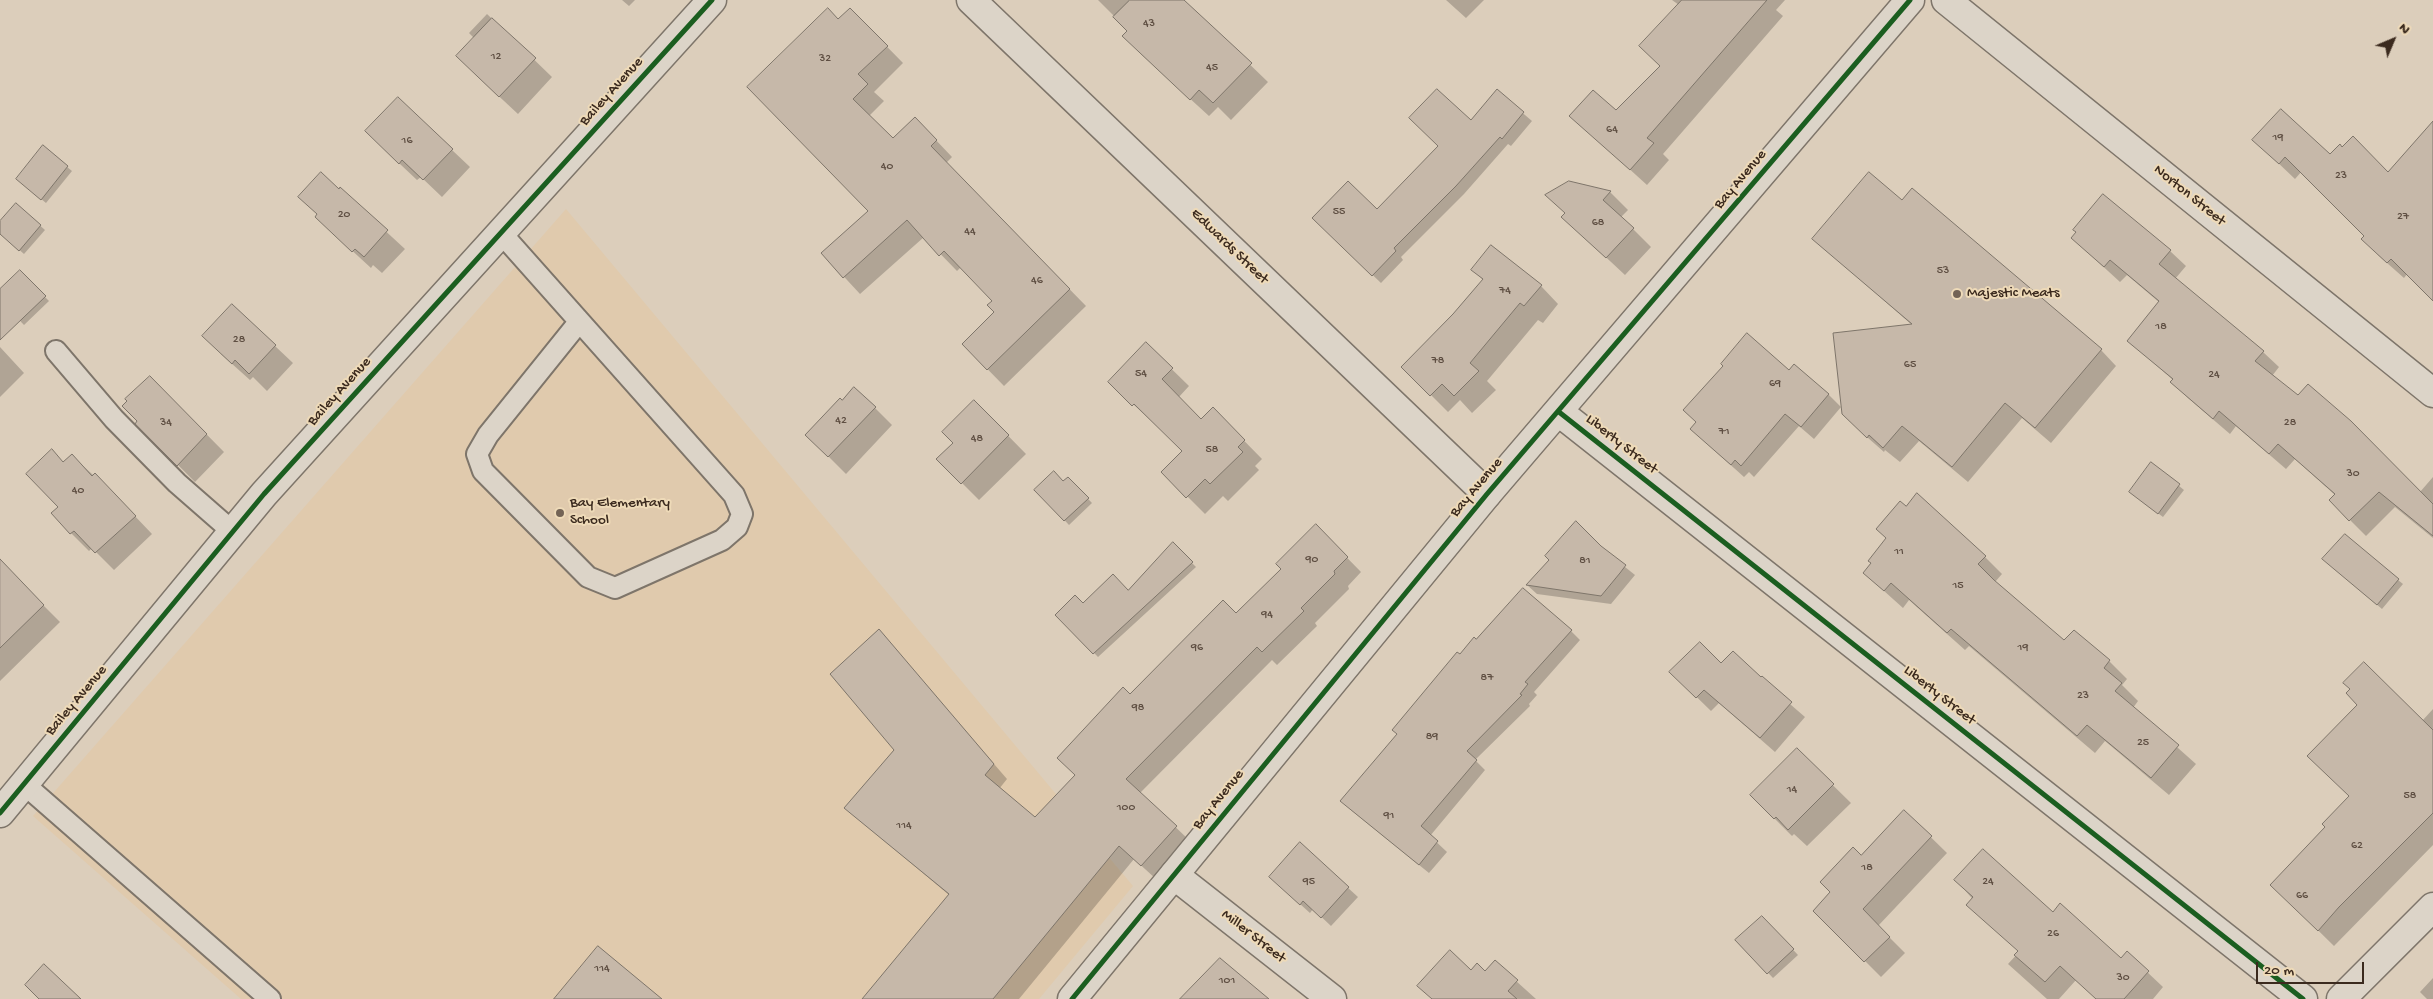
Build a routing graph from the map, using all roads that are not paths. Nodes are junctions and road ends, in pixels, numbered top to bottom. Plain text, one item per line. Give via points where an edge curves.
1 (712, 0) edge
2 (970, 0) edge
3 (1910, 0) edge
4 (1946, 0) edge
5 (501, 233) junction
6 (579, 322) junction
7 (56, 351) dead end
8 (2433, 393) edge
9 (1559, 412) junction
10 (1487, 494) junction
11 (233, 532) junction
12 (24, 784) junction
13 (0, 813) edge
14 (1174, 875) junction
15 (2433, 907) edge
16 (270, 999) edge
17 (1072, 999) edge
18 (1332, 999) edge
19 (2303, 999) edge
20 (2341, 999) edge

1 - 5 street, Bailey Avenue
2 - 10 street, Edwards Street
3 - 9 street, Bay Avenue
4 - 8 street, Norton Street
5 - 6 lane
5 - 11 street, Bailey Avenue
6 - 6 lane via 488,435 477,454 483,471 588,577 615,588 722,540 738,528 742,514 734,495
7 - 11 lane via 114,419 177,483
9 - 10 street, Bay Avenue
9 - 19 street, Liberty Street
10 - 14 street, Bay Avenue
11 - 12 street, Bailey Avenue
12 - 13 street, Bailey Avenue
12 - 16 lane
14 - 17 street, Bay Avenue
14 - 18 street, Miller Street
15 - 20 street

